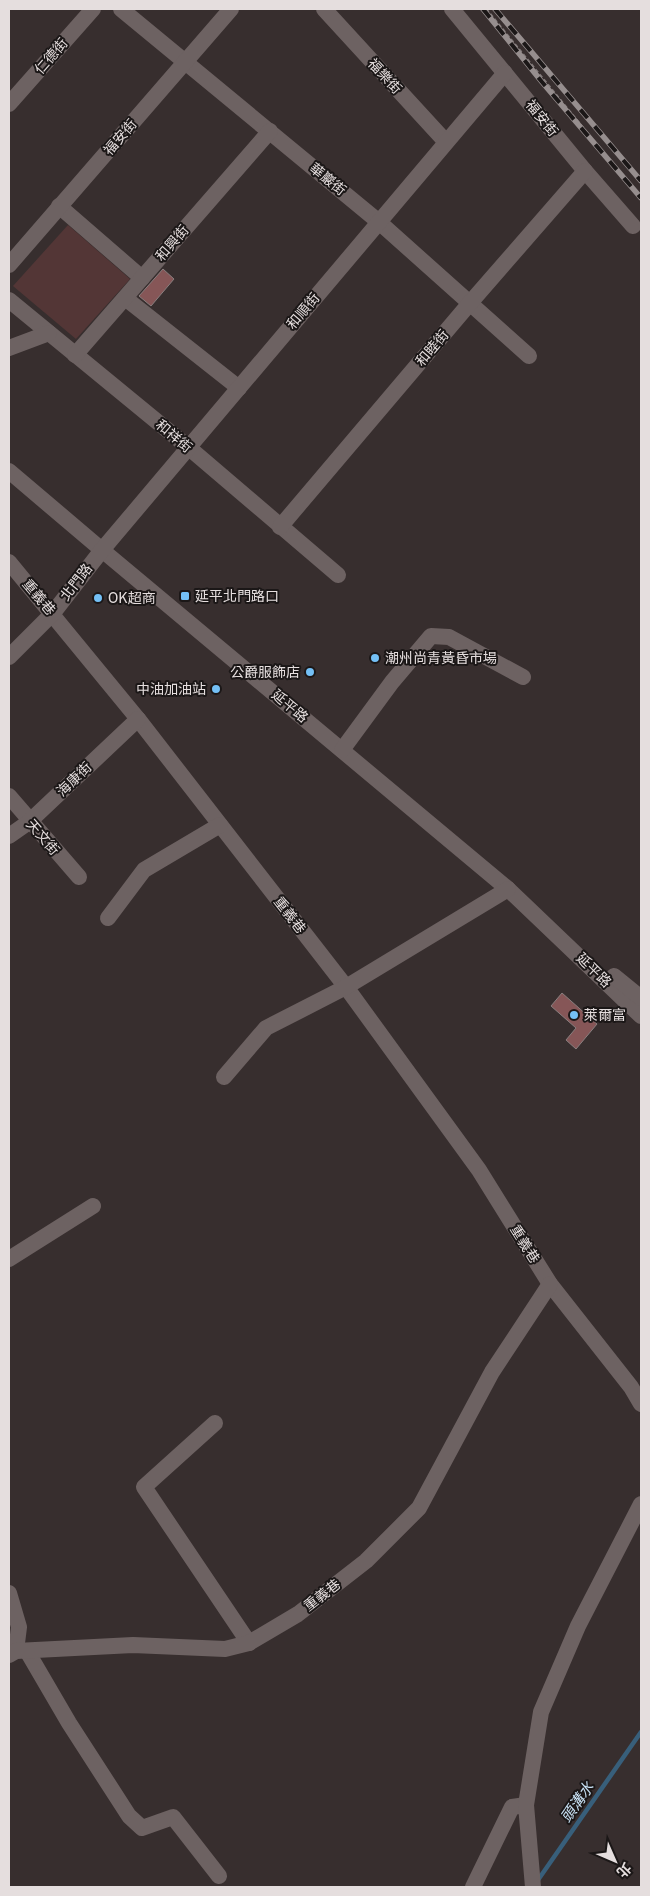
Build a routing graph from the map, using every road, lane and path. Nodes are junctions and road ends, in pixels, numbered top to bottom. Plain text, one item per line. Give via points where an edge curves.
1 (93, 9) edge
2 (121, 9) edge
3 (231, 9) edge
4 (324, 9) edge
5 (452, 9) edge
6 (486, 9) edge
7 (186, 62) junction
8 (505, 73) junction
9 (9, 104) edge
10 (270, 131) junction
11 (446, 142) junction
12 (585, 171) junction
13 (641, 199) edge
14 (60, 206) junction
15 (379, 222) junction
16 (633, 226) dead end
17 (9, 265) edge
18 (142, 278) junction
19 (125, 298) junction
20 (9, 300) edge
21 (470, 303) junction
22 (49, 333) junction
23 (9, 348) edge
24 (75, 355) junction
25 (529, 356) dead end
26 (239, 388) junction
27 (188, 447) junction
28 (9, 470) edge
29 (280, 527) junction
30 (102, 550) junction
31 (9, 562) edge
32 (338, 575) dead end
33 (52, 613) junction
34 (9, 657) edge
35 (523, 677) dead end
36 (138, 719) junction
37 (342, 750) junction
38 (9, 796) edge
39 (30, 822) junction
40 (220, 825) junction
41 (9, 836) edge
42 (79, 878) dead end
43 (508, 889) junction
44 (524, 904) junction
45 (108, 918) dead end
46 (346, 987) junction
47 (641, 998) edge
48 (641, 1016) edge
49 (224, 1077) dead end
50 (93, 1206) dead end
51 (9, 1259) edge
52 (550, 1284) junction
53 (641, 1404) edge
54 (215, 1424) dead end
55 (641, 1504) edge
56 (9, 1593) edge
57 (249, 1644) junction
58 (17, 1652) edge
59 (526, 1805) junction
60 (219, 1876) dead end
61 (473, 1887) edge
62 (533, 1887) edge

1 - 9 street, 仁德街
2 - 7 street, 華巖街
3 - 7 street, 福安街
4 - 11 street, 福樂街
5 - 8 street, 福安街
6 - 13 path
7 - 10 street, 華巖街
7 - 14 street, 福安街
8 - 11 street, 和順街
8 - 12 street, 福安街
10 - 15 street, 華巖街
10 - 18 street, 和興街
11 - 15 street, 和順街
12 - 16 street, 福安街
12 - 21 street, 和睦街
14 - 17 street, 福安街
14 - 18 street
15 - 21 street, 華巖街
15 - 26 street, 和順街
18 - 19 street, 和興街
19 - 24 street, 和興街
19 - 26 street
20 - 22 street, 和祥街
21 - 25 street, 華巖街
21 - 29 street, 和睦街
22 - 23 street
22 - 24 street, 和祥街
24 - 27 street, 和祥街
26 - 27 street, 和順街
27 - 29 street, 和祥街
27 - 30 street, 和順街
28 - 30 street, 延平路
29 - 32 street, 和祥街
30 - 33 street, 北門路
30 - 37 street, 延平路
31 - 33 street, 重義巷
33 - 34 street, 北門路
33 - 36 street, 重義巷
35 - 37 street via 449,637 431,636
36 - 39 street, 海康街
36 - 40 street, 重義巷
37 - 43 street, 延平路
38 - 39 street, 天文街
39 - 41 street, 海康街
39 - 42 street, 天文街
40 - 45 street via 144,870
40 - 46 street, 重義巷
43 - 44 street, 延平路
43 - 46 street
44 - 47 street, 延平路
44 - 48 street, 延平路
46 - 49 street via 266,1028
46 - 52 street, 重義巷 via 479,1170
50 - 51 street
52 - 53 street, 重義巷
52 - 57 street, 重義巷 via 492,1372 419,1508 366,1561 298,1614
54 - 57 street via 144,1487
55 - 59 street via 578,1626 540,1712
56 - 58 street via 19,1627
57 - 58 street, 重義巷 via 226,1649 133,1645
58 - 60 street via 69,1723 129,1816 142,1828 173,1817
59 - 61 street via 512,1807
59 - 62 street

